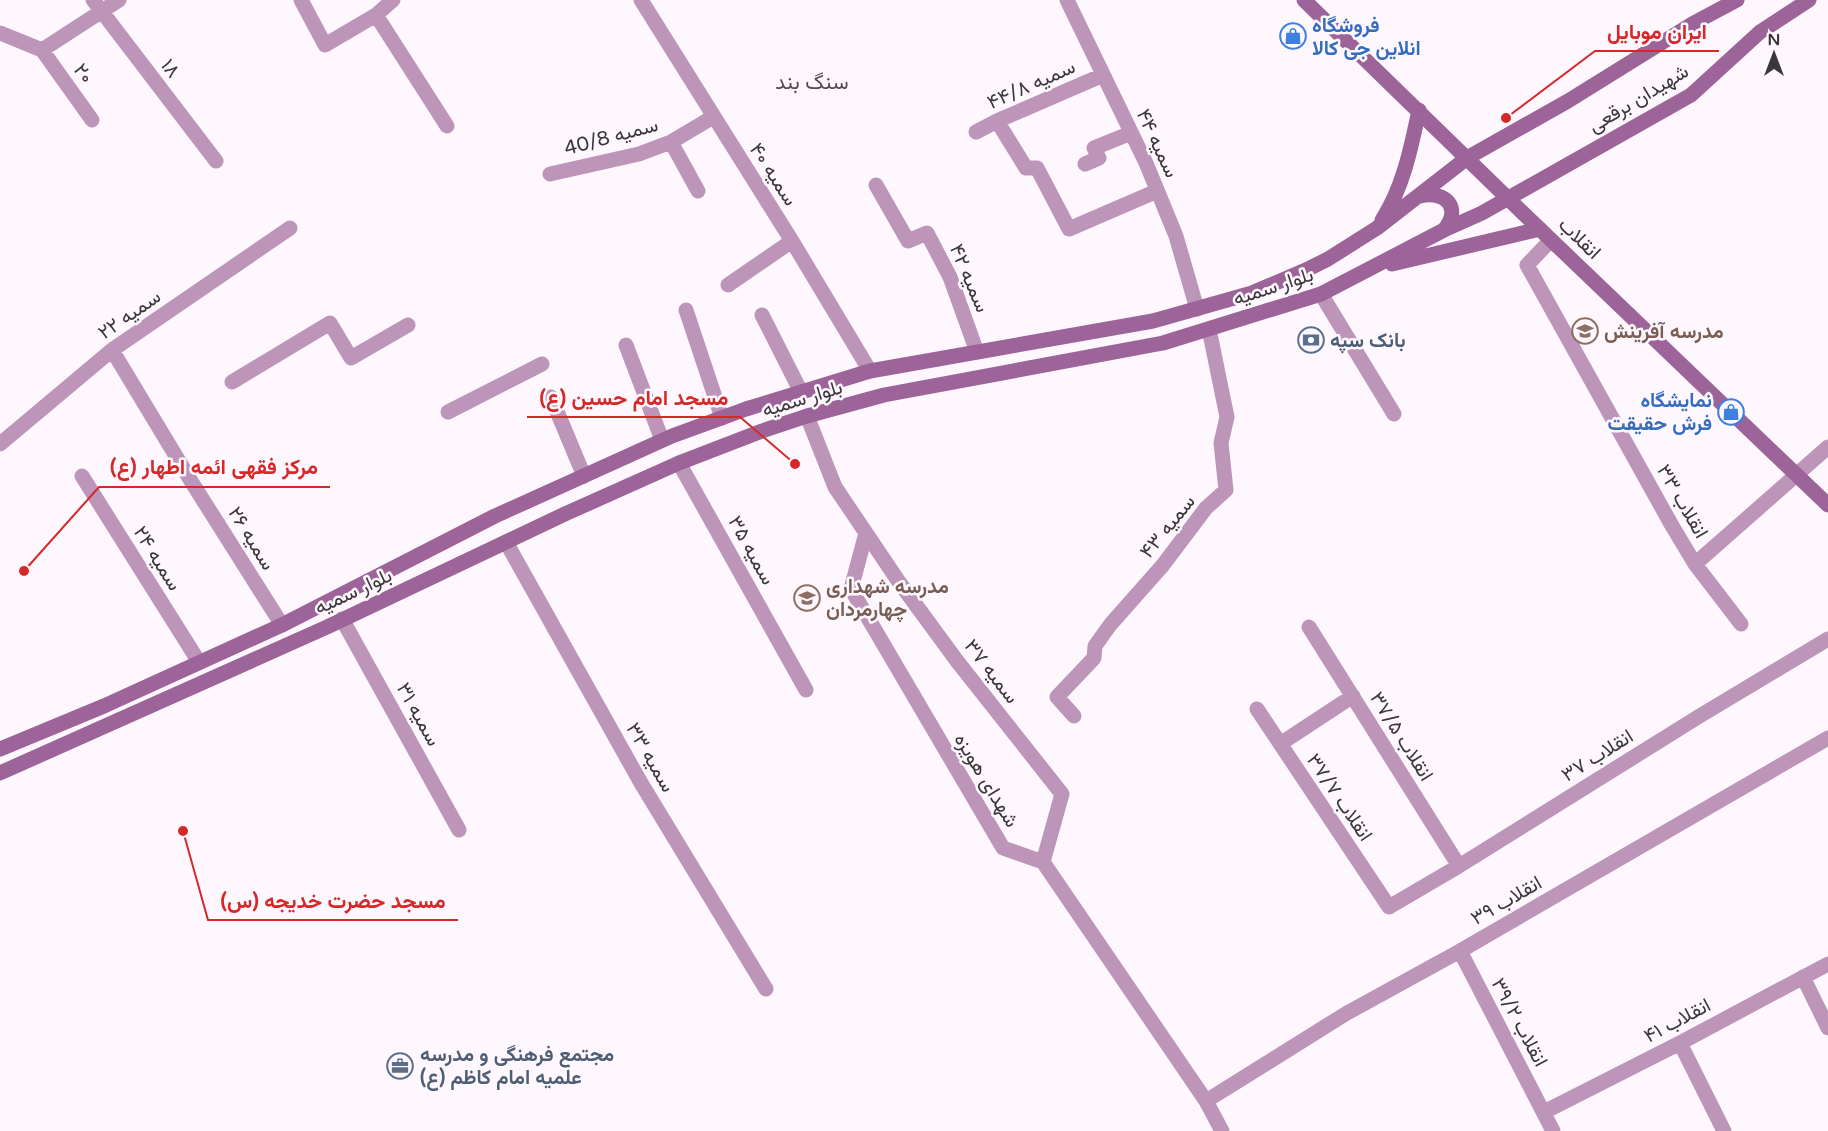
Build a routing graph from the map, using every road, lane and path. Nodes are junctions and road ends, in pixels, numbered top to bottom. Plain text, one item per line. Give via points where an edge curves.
1 (118, 0) edge
2 (301, 0) edge
3 (393, 0) edge
4 (640, 0) edge
5 (1067, 0) edge
6 (1304, 0) edge
7 (1737, 0) edge
8 (1809, 0) edge
9 (97, 6) edge
10 (376, 15) junction
11 (0, 33) edge
12 (42, 50) junction
13 (1102, 75) junction
14 (1419, 110) junction
15 (713, 117) junction
16 (92, 120) dead end
17 (997, 121) junction
18 (447, 126) dead end
19 (976, 132) dead end
20 (1131, 133) junction
21 (670, 142) junction
22 (1467, 158) junction
23 (216, 161) dead end
24 (1085, 164) dead end
25 (550, 174) dead end
26 (876, 185) dead end
27 (699, 191) dead end
28 (1157, 192) junction
29 (1419, 196) junction
30 (1508, 198) junction
31 (290, 228) dead end
32 (1377, 228) junction
33 (1444, 230) junction
34 (1546, 234) junction
35 (792, 241) junction
36 (1368, 270) junction
37 (728, 285) dead end
38 (1321, 294) junction
39 (1197, 309) junction
40 (686, 310) dead end
41 (762, 315) dead end
42 (408, 326) dead end
43 (1209, 329) junction
44 (626, 345) dead end
45 (112, 351) junction
46 (977, 352) junction
47 (542, 364) dead end
48 (870, 371) junction
49 (232, 382) dead end
50 (801, 392) junction
51 (551, 397) dead end
52 (448, 412) dead end
53 (1394, 414) dead end
54 (807, 416) junction
55 (722, 418) junction
56 (662, 440) junction
57 (0, 444) edge
58 (1828, 447) edge
59 (679, 463) junction
60 (1796, 474) junction
61 (82, 476) dead end
62 (584, 476) junction
63 (1828, 505) edge
64 (866, 533) junction
65 (506, 542) junction
66 (1695, 564) junction
67 (342, 619) junction
68 (1741, 624) dead end
69 (282, 625) junction
70 (1310, 627) dead end
71 (1828, 639) edge
72 (199, 662) junction
73 (806, 690) dead end
74 (1353, 696) junction
75 (1257, 709) dead end
76 (1074, 716) dead end
77 (1828, 738) edge
78 (1280, 744) junction
79 (0, 748) edge
80 (0, 773) edge
81 (459, 830) dead end
82 (1043, 862) junction
83 (1459, 866) junction
84 (1389, 907) joint
85 (1460, 951) junction
86 (1828, 963) edge
87 (1803, 977) junction
88 (766, 989) dead end
89 (1828, 1028) edge
90 (1680, 1043) junction
91 (1206, 1101) junction
92 (1544, 1112) junction
93 (1222, 1131) edge
94 (1553, 1131) edge
95 (1724, 1131) edge

1 - 9 street
2 - 10 street via 326,45
3 - 10 street
4 - 15 street, سمیه ۴۰
5 - 13 street, سمیه ۴۴
6 - 14 main road, انقلاب
7 - 22 main road, شهیدان برقعی
8 - 30 main road, شهیدان برقعی via 1760,33 1690,95
9 - 12 street
9 - 23 street, ۱۸
10 - 18 street
11 - 12 street
12 - 16 street, ۲۰
13 - 17 street, سمیه ۴۴/۸
13 - 20 street, سمیه ۴۴
14 - 22 main road, انقلاب
14 - 32 main road via 1392,205
15 - 21 street, سمیه 40/8
15 - 35 street, سمیه ۴۰
17 - 19 street, سمیه ۴۴/۸
17 - 28 street via 1026,168 1037,168 1069,229
20 - 24 street via 1094,148 1099,158
20 - 28 street, سمیه ۴۴
21 - 25 street, سمیه 40/8 via 639,154
21 - 27 street
22 - 29 main road, بلوار سمیه
22 - 30 main road, انقلاب
26 - 46 street, سمیه ۴۲ via 908,241 927,233 950,277
28 - 39 street, سمیه ۴۴ via 1176,236
29 - 32 main road, بلوار سمیه
29 - 33 main road via 1440,195 1448,202 1451,222
30 - 33 main road, بلوار سمیه
30 - 34 main road, انقلاب
31 - 45 street, سمیه ۲۲
32 - 39 main road, بلوار سمیه via 1306,270 1252,293
33 - 36 main road, بلوار سمیه
34 - 36 main road
34 - 60 main road, انقلاب
34 - 66 street, انقلاب ۳۳ via 1527,265
35 - 37 street
35 - 48 street, سمیه ۴۰
36 - 38 main road, بلوار سمیه
38 - 43 main road, بلوار سمیه
38 - 53 street
39 - 46 main road, بلوار سمیه via 1153,321
40 - 55 street
41 - 50 street
42 - 49 street via 351,358 330,323
43 - 54 main road, بلوار سمیه via 1163,343 884,395
43 - 76 street, سمیه ۴۳ via 1227,417 1221,443 1226,490 1206,508 1110,625 1095,646 1094,658 1057,697
44 - 56 street
45 - 57 street, سمیه ۲۲
45 - 69 street, سمیه ۲۶
46 - 48 main road, بلوار سمیه
47 - 52 street
48 - 50 main road, بلوار سمیه
50 - 55 main road, بلوار سمیه
51 - 62 street
54 - 59 main road, بلوار سمیه
54 - 64 street, سمیه ۳۷ via 835,487
55 - 56 main road, بلوار سمیه
56 - 62 main road, بلوار سمیه
58 - 60 street
59 - 65 main road, بلوار سمیه
59 - 73 street, سمیه ۳۵
60 - 63 main road, انقلاب
60 - 66 street
61 - 72 street, سمیه ۲۴
62 - 69 main road, بلوار سمیه via 495,516
64 - 82 street, سمیه ۳۷ via 957,661 1062,794
64 - 82 street, شهدای هویزه via 851,589 1003,848
65 - 67 main road, بلوار سمیه
65 - 88 street, سمیه ۳۳ via 641,783
66 - 68 street, انقلاب ۳۳
67 - 80 main road, بلوار سمیه
67 - 81 street, سمیه ۳۱
69 - 72 main road, بلوار سمیه
70 - 74 street, انقلاب ۳۷/۵
71 - 83 street, انقلاب ۳۷
72 - 79 main road, بلوار سمیه
74 - 78 street
74 - 83 street, انقلاب ۳۷/۵
75 - 78 street, انقلاب ۳۷/۷
77 - 85 street, انقلاب ۳۹
78 - 84 street, انقلاب ۳۷/۷
82 - 91 street
83 - 84 street, انقلاب ۳۷
85 - 91 street, انقلاب ۳۹ via 1347,1013
85 - 92 street, انقلاب ۳۹/۲
86 - 87 street, انقلاب ۴۱
87 - 89 street
87 - 90 street, انقلاب ۴۱
90 - 92 street, انقلاب ۴۱
90 - 95 street
91 - 93 street
92 - 94 street, انقلاب ۳۹/۲

